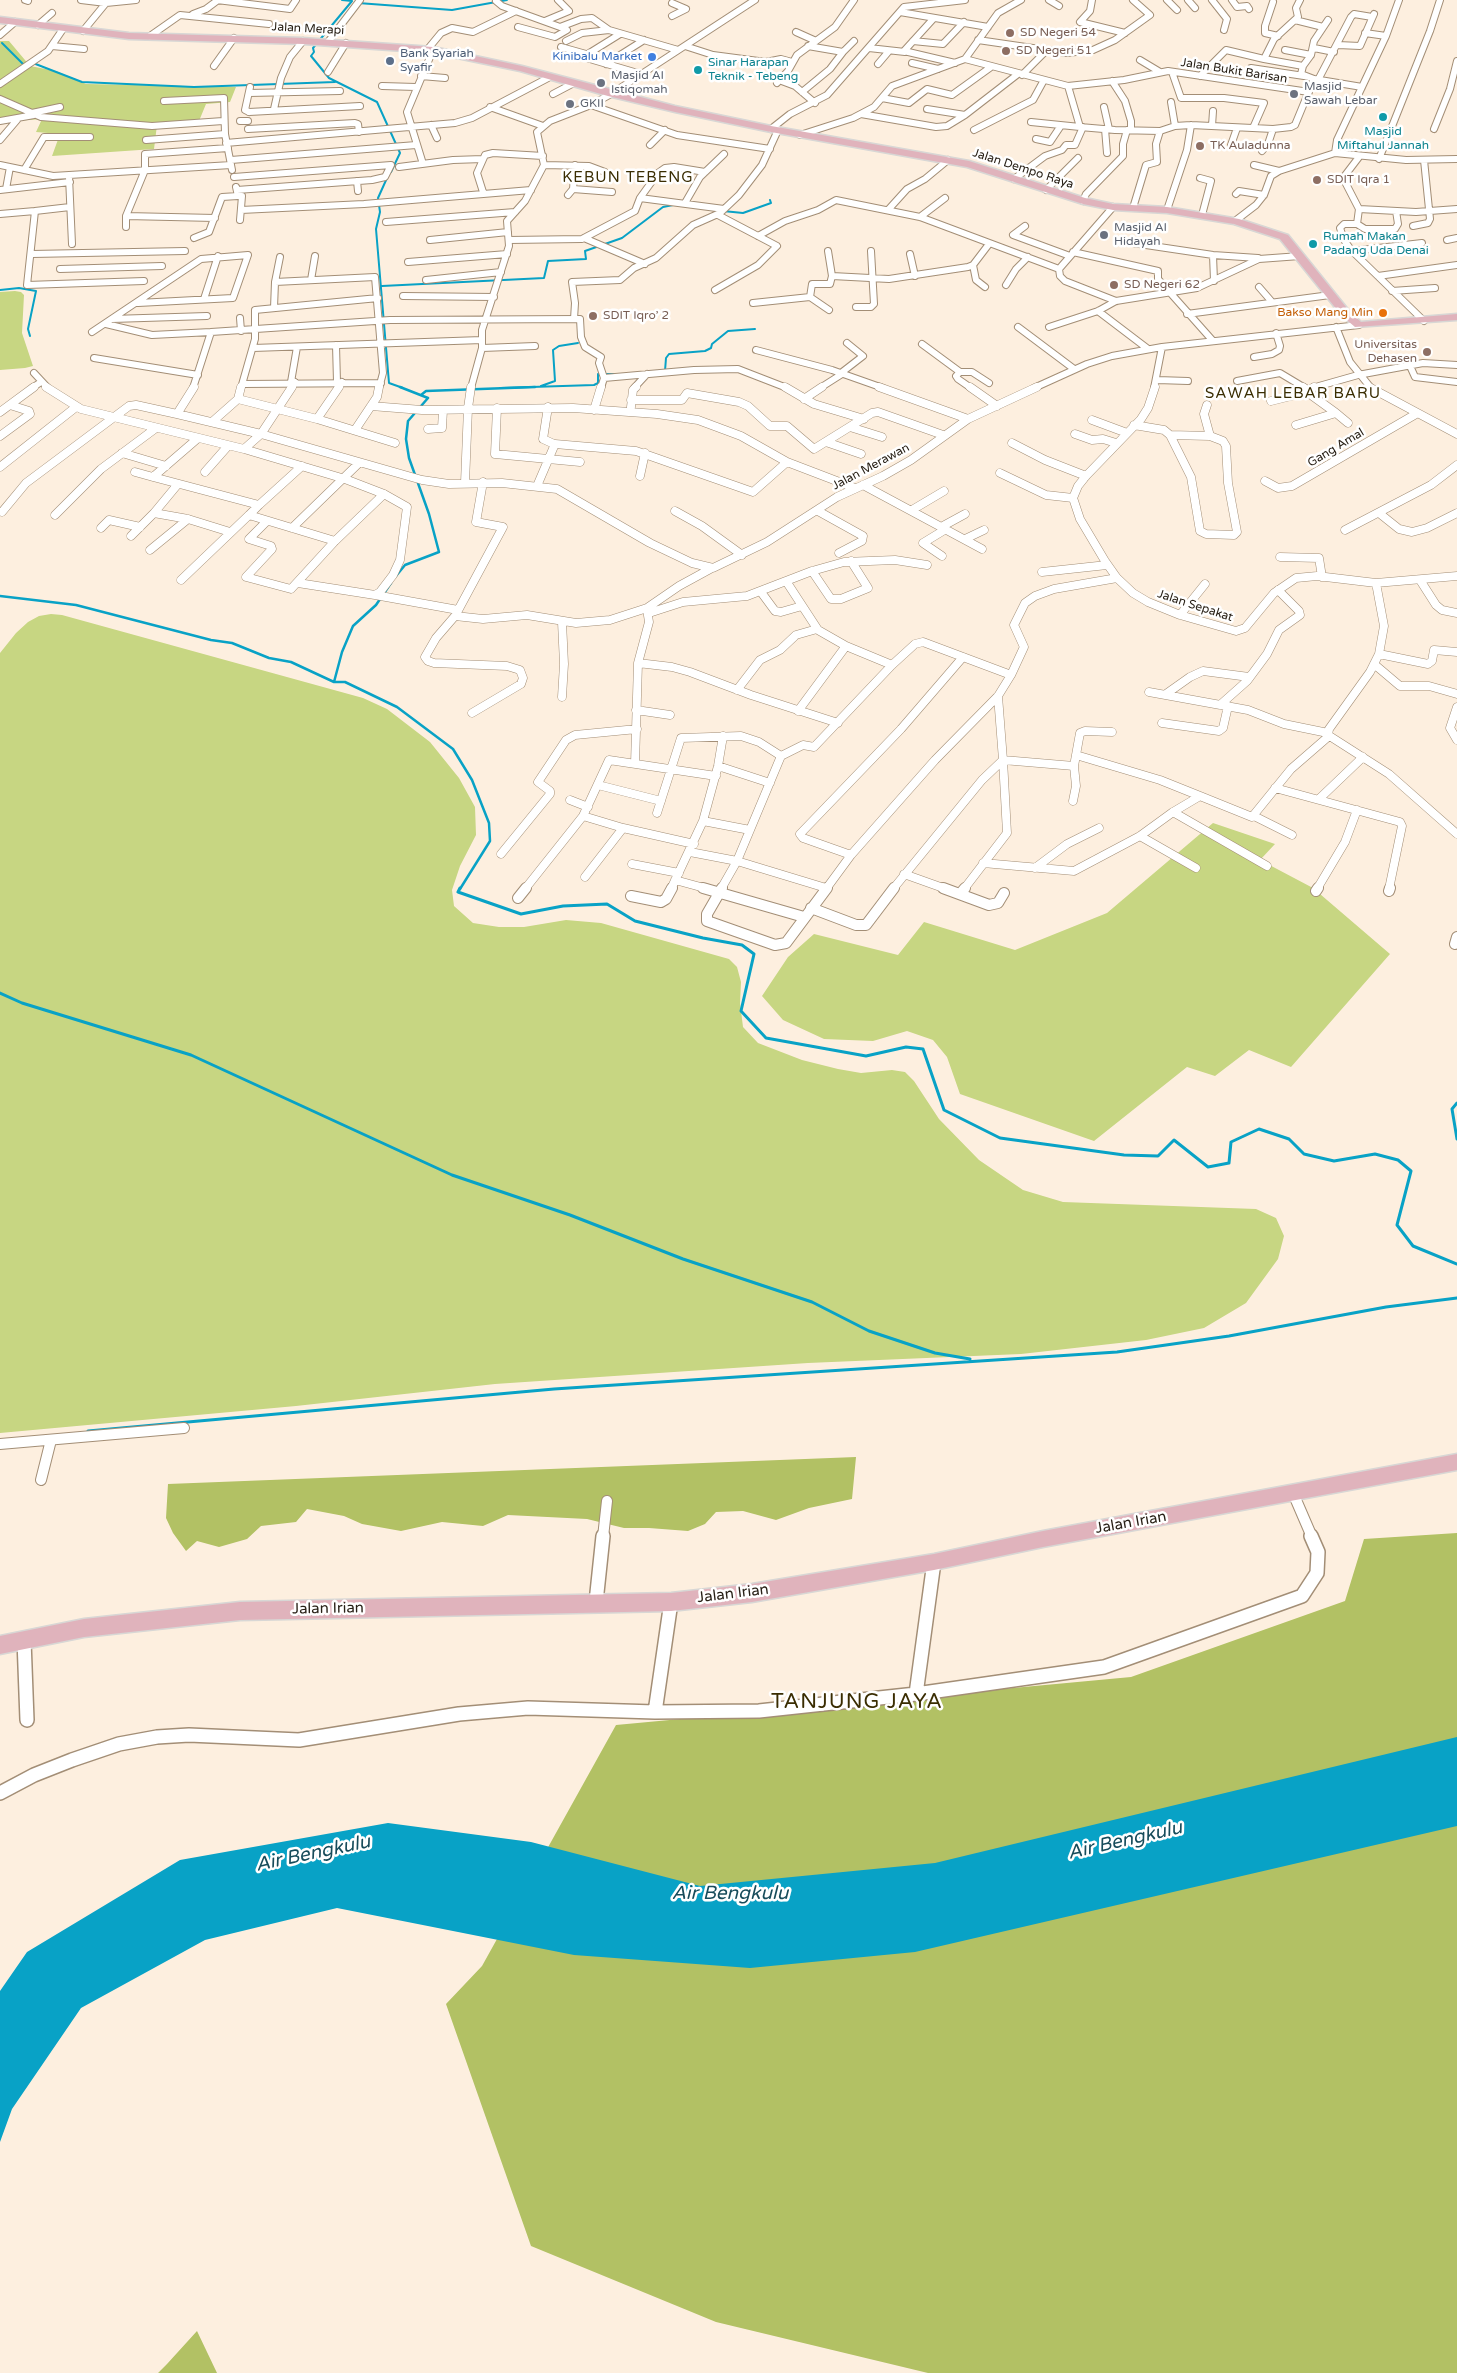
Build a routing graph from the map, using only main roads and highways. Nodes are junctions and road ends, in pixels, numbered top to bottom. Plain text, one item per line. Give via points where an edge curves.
1 (0, 20) edge
2 (611, 94) joint
3 (1457, 317) edge
4 (1457, 1462) edge
5 (0, 1645) edge

1 - 2 main road, Jalan Merapi via 83,32 303,40 430,50 522,69
2 - 3 main road, Jalan Dempo Raya via 775,130 985,168 1083,201 1235,221 1277,233 1286,239 1346,314 1359,325
4 - 5 main road, Jalan Irian via 934,1562 752,1593 671,1602 240,1610 84,1628

